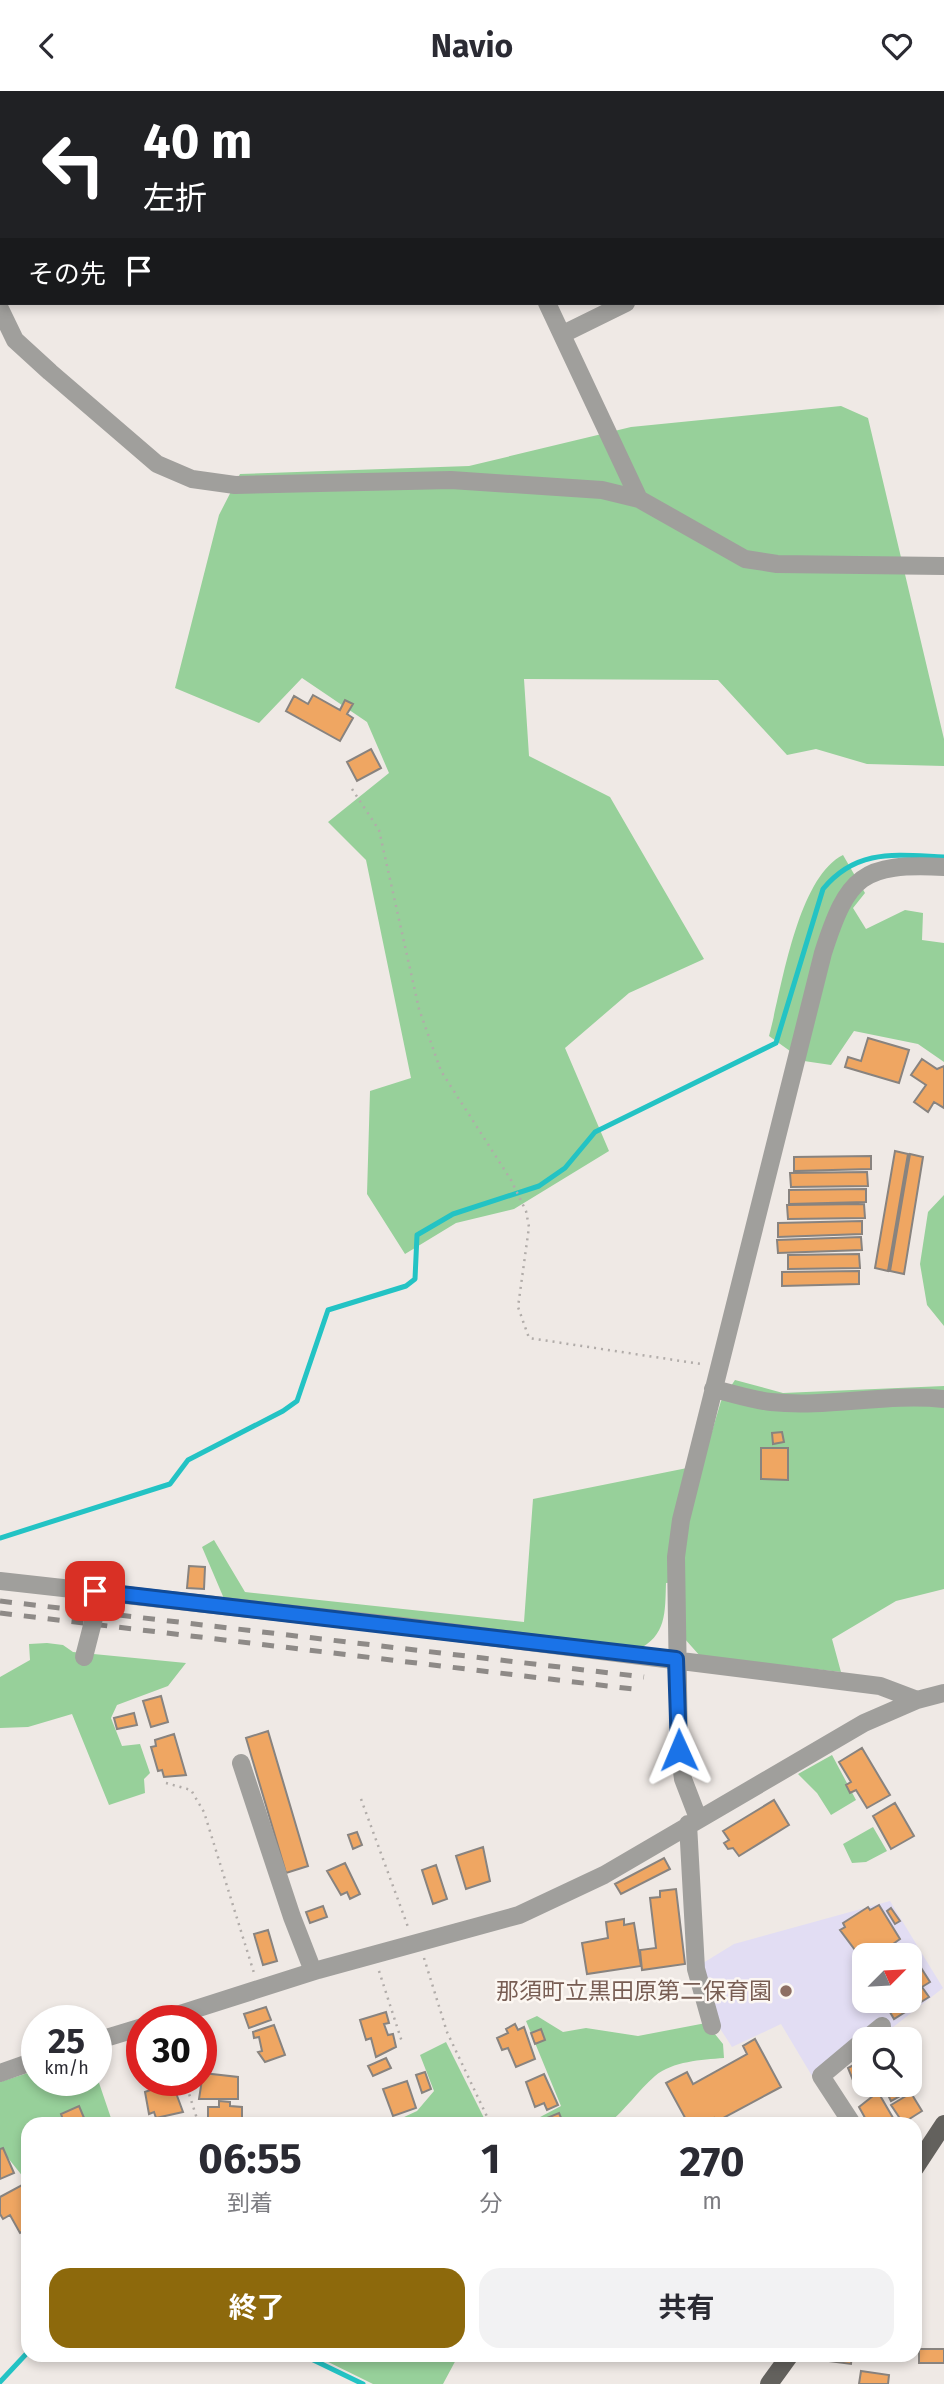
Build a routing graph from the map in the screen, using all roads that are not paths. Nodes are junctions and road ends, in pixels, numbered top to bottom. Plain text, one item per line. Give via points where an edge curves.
1 (548, 305) edge
2 (622, 305) edge
3 (0, 309) edge
4 (563, 334) junction
5 (639, 499) junction
6 (944, 566) edge
7 (944, 867) edge
8 (713, 1389) junction
9 (944, 1399) edge
10 (106, 1571) dead end
11 (0, 1581) edge
12 (84, 1657) dead end
13 (676, 1659) junction
14 (944, 1693) edge
15 (917, 1700) junction
16 (241, 1763) dead end
17 (693, 1821) junction
18 (313, 1971) junction
19 (207, 2005) edge
20 (712, 2026) dead end
21 (852, 2051) edge
22 (21, 2066) edge
23 (0, 2073) edge
24 (848, 2117) edge
25 (944, 2124) edge
26 (922, 2157) edge
27 (785, 2362) edge
28 (769, 2384) edge

1 - 4 street
2 - 4 street
3 - 5 street via 15,340 50,372 157,464 192,479 235,485 451,480 602,490
4 - 5 street
5 - 6 street via 745,559
7 - 8 street via 883,868 845,893 835,916
8 - 9 street via 770,1402
8 - 13 street via 681,1520 676,1557
10 - 12 street, bridge
11 - 13 street
13 - 15 street via 880,1686
13 - 17 street via 679,1750
14 - 15 street
15 - 17 street via 864,1723
16 - 18 street
17 - 18 street via 604,1875 520,1915
17 - 20 street via 696,1969
18 - 19 street
21 - 24 street via 821,2076
22 - 23 street
25 - 26 main road
27 - 28 main road

